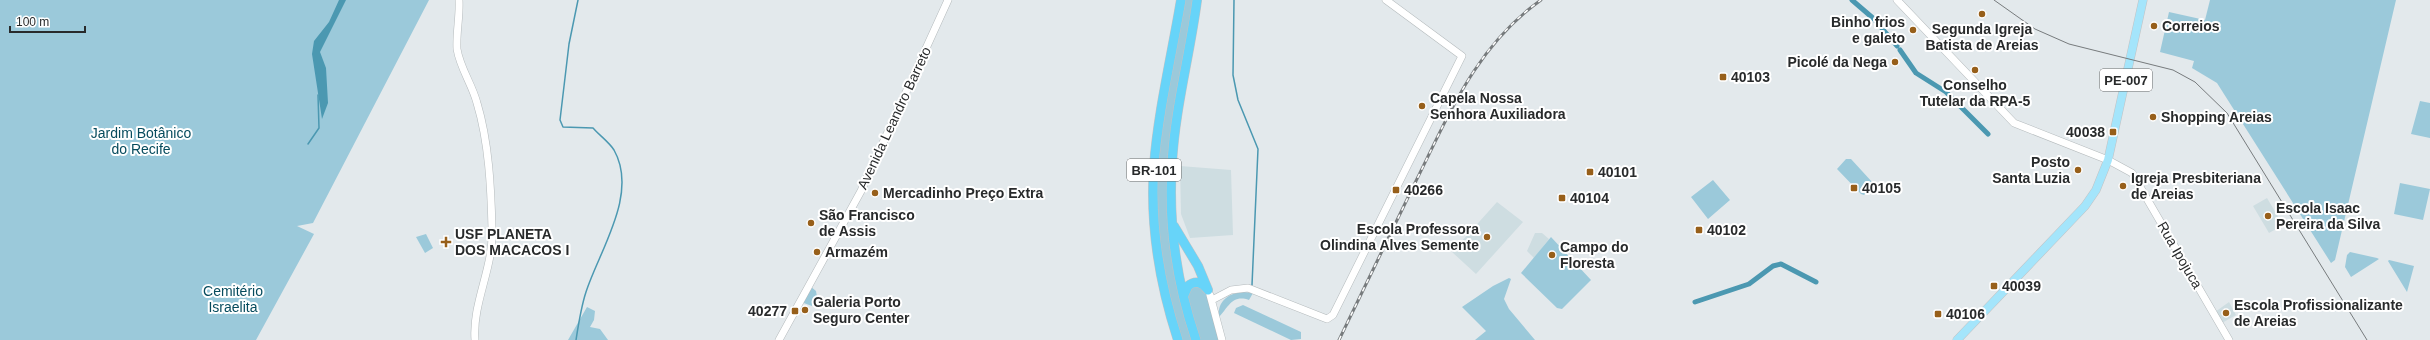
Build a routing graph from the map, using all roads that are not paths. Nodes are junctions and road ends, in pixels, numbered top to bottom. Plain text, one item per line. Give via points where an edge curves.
1 (459, 0) edge
2 (948, 0) edge
3 (1181, 0) edge
4 (1198, 0) edge
5 (1386, 0) edge
6 (1897, 0) edge
7 (2143, 0) edge
8 (2108, 160) junction
9 (1173, 224) junction
10 (1208, 290) junction
11 (1184, 297) junction
12 (1212, 300) junction
13 (475, 340) edge
14 (778, 340) edge
15 (1178, 340) edge
16 (1196, 340) edge
17 (1222, 340) edge
18 (1957, 340) edge
19 (2229, 340) edge

1 - 13 main road via 457,48 477,103 483,128 492,231 491,254 475,323
2 - 14 main road, Avenida Leandro Barreto via 861,191
3 - 15 highway, BR-101 via 1156,148 1153,188 1161,272
4 - 9 highway, BR-101 via 1172,162
5 - 12 main road via 1462,56 1333,315 1327,319 1248,288 1231,290
6 - 8 main road, Rua Ipojuca via 2014,123
7 - 8 main road, PE-007
8 - 18 main road, PE-007 via 2096,190 2085,206
8 - 19 main road, Rua Ipojuca via 2136,177
9 - 10 highway via 1198,266
9 - 11 highway, BR-101
10 - 11 highway via 1201,283 1195,282 1186,289
10 - 12 main road
11 - 16 highway, BR-101
12 - 17 main road

